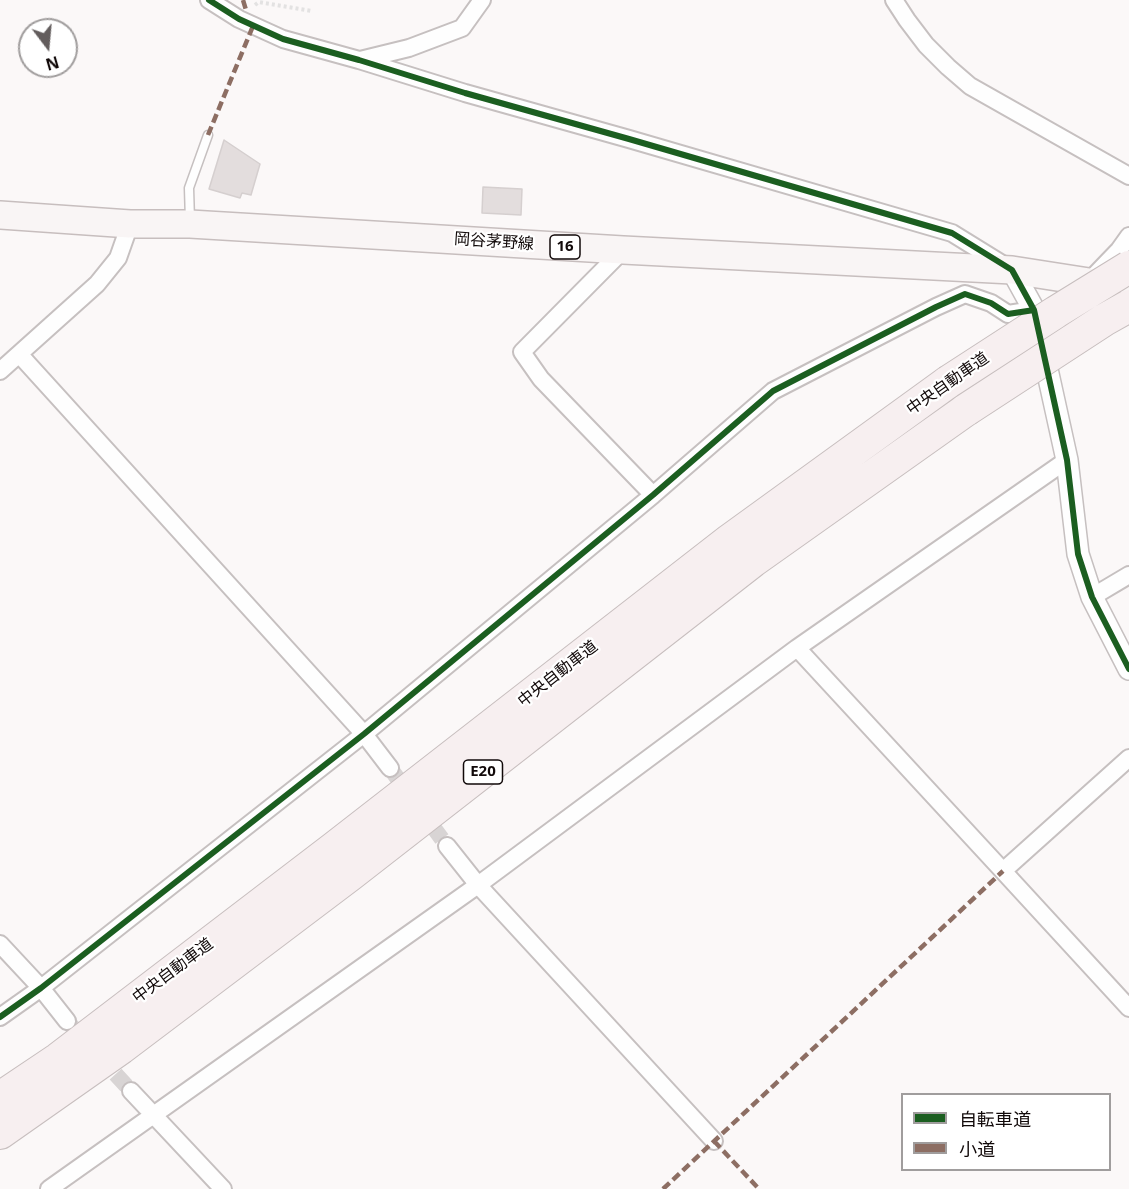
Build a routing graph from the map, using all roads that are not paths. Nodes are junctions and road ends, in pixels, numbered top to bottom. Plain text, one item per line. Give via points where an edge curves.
1 (209, 0) edge
2 (482, 0) edge
3 (894, 0) edge
4 (359, 60) junction
5 (208, 135) dead end
6 (1129, 176) edge
7 (0, 216) edge
8 (130, 224) junction
9 (190, 224) junction
10 (1129, 236) edge
11 (623, 250) junction
12 (1129, 267) edge
13 (1012, 270) junction
14 (1089, 282) junction
15 (1129, 292) edge
16 (1129, 306) edge
17 (1034, 310) junction
18 (19, 354) junction
19 (0, 371) edge
20 (1067, 460) junction
21 (653, 495) junction
22 (1129, 575) edge
23 (1092, 597) junction
24 (797, 648) junction
25 (1129, 669) edge
26 (364, 734) junction
27 (1129, 758) edge
28 (390, 768) tunnel mouth
29 (447, 846) tunnel mouth
30 (1004, 871) junction
31 (478, 885) junction
32 (0, 944) edge
33 (41, 988) junction
34 (1129, 1008) edge
35 (0, 1017) edge
36 (67, 1021) tunnel mouth
37 (131, 1091) tunnel mouth
38 (0, 1098) edge
39 (154, 1116) junction
40 (0, 1133) edge
41 (714, 1141) dead end
42 (49, 1189) edge
43 (223, 1189) edge

1 - 4 street via 283,39
2 - 4 street via 462,28 409,48
3 - 6 street via 926,45 970,86
4 - 13 street via 952,233
5 - 9 lane via 189,188
7 - 8 main road, 岡谷茅野線 / 16
8 - 9 main road, 岡谷茅野線 / 16
8 - 18 street via 118,258 97,284
9 - 11 main road, 岡谷茅野線 / 16
10 - 14 street
11 - 13 main road, 岡谷茅野線 / 16
11 - 21 street via 522,352 541,379
12 - 38 highway, 中央自動車道 / E20, bridge via 948,382 730,540 58,1059
13 - 14 main road, 岡谷茅野線 / 16
13 - 17 street
14 - 15 main road, 岡谷茅野線 / 16
16 - 40 highway, 中央自動車道 / E20, bridge via 966,410 753,561 350,875 121,1048
17 - 20 street
17 - 21 street via 1008,314 965,294 936,307 773,391
18 - 19 street
18 - 26 street
20 - 23 street via 1078,554
20 - 24 street
21 - 26 street
22 - 23 street
23 - 25 street
24 - 30 street
24 - 31 street
26 - 28 street
26 - 33 street
27 - 30 street
29 - 31 street
30 - 34 street
31 - 39 street
31 - 41 street
32 - 33 street
33 - 35 street
33 - 36 street
37 - 39 street
39 - 42 street
39 - 43 street

